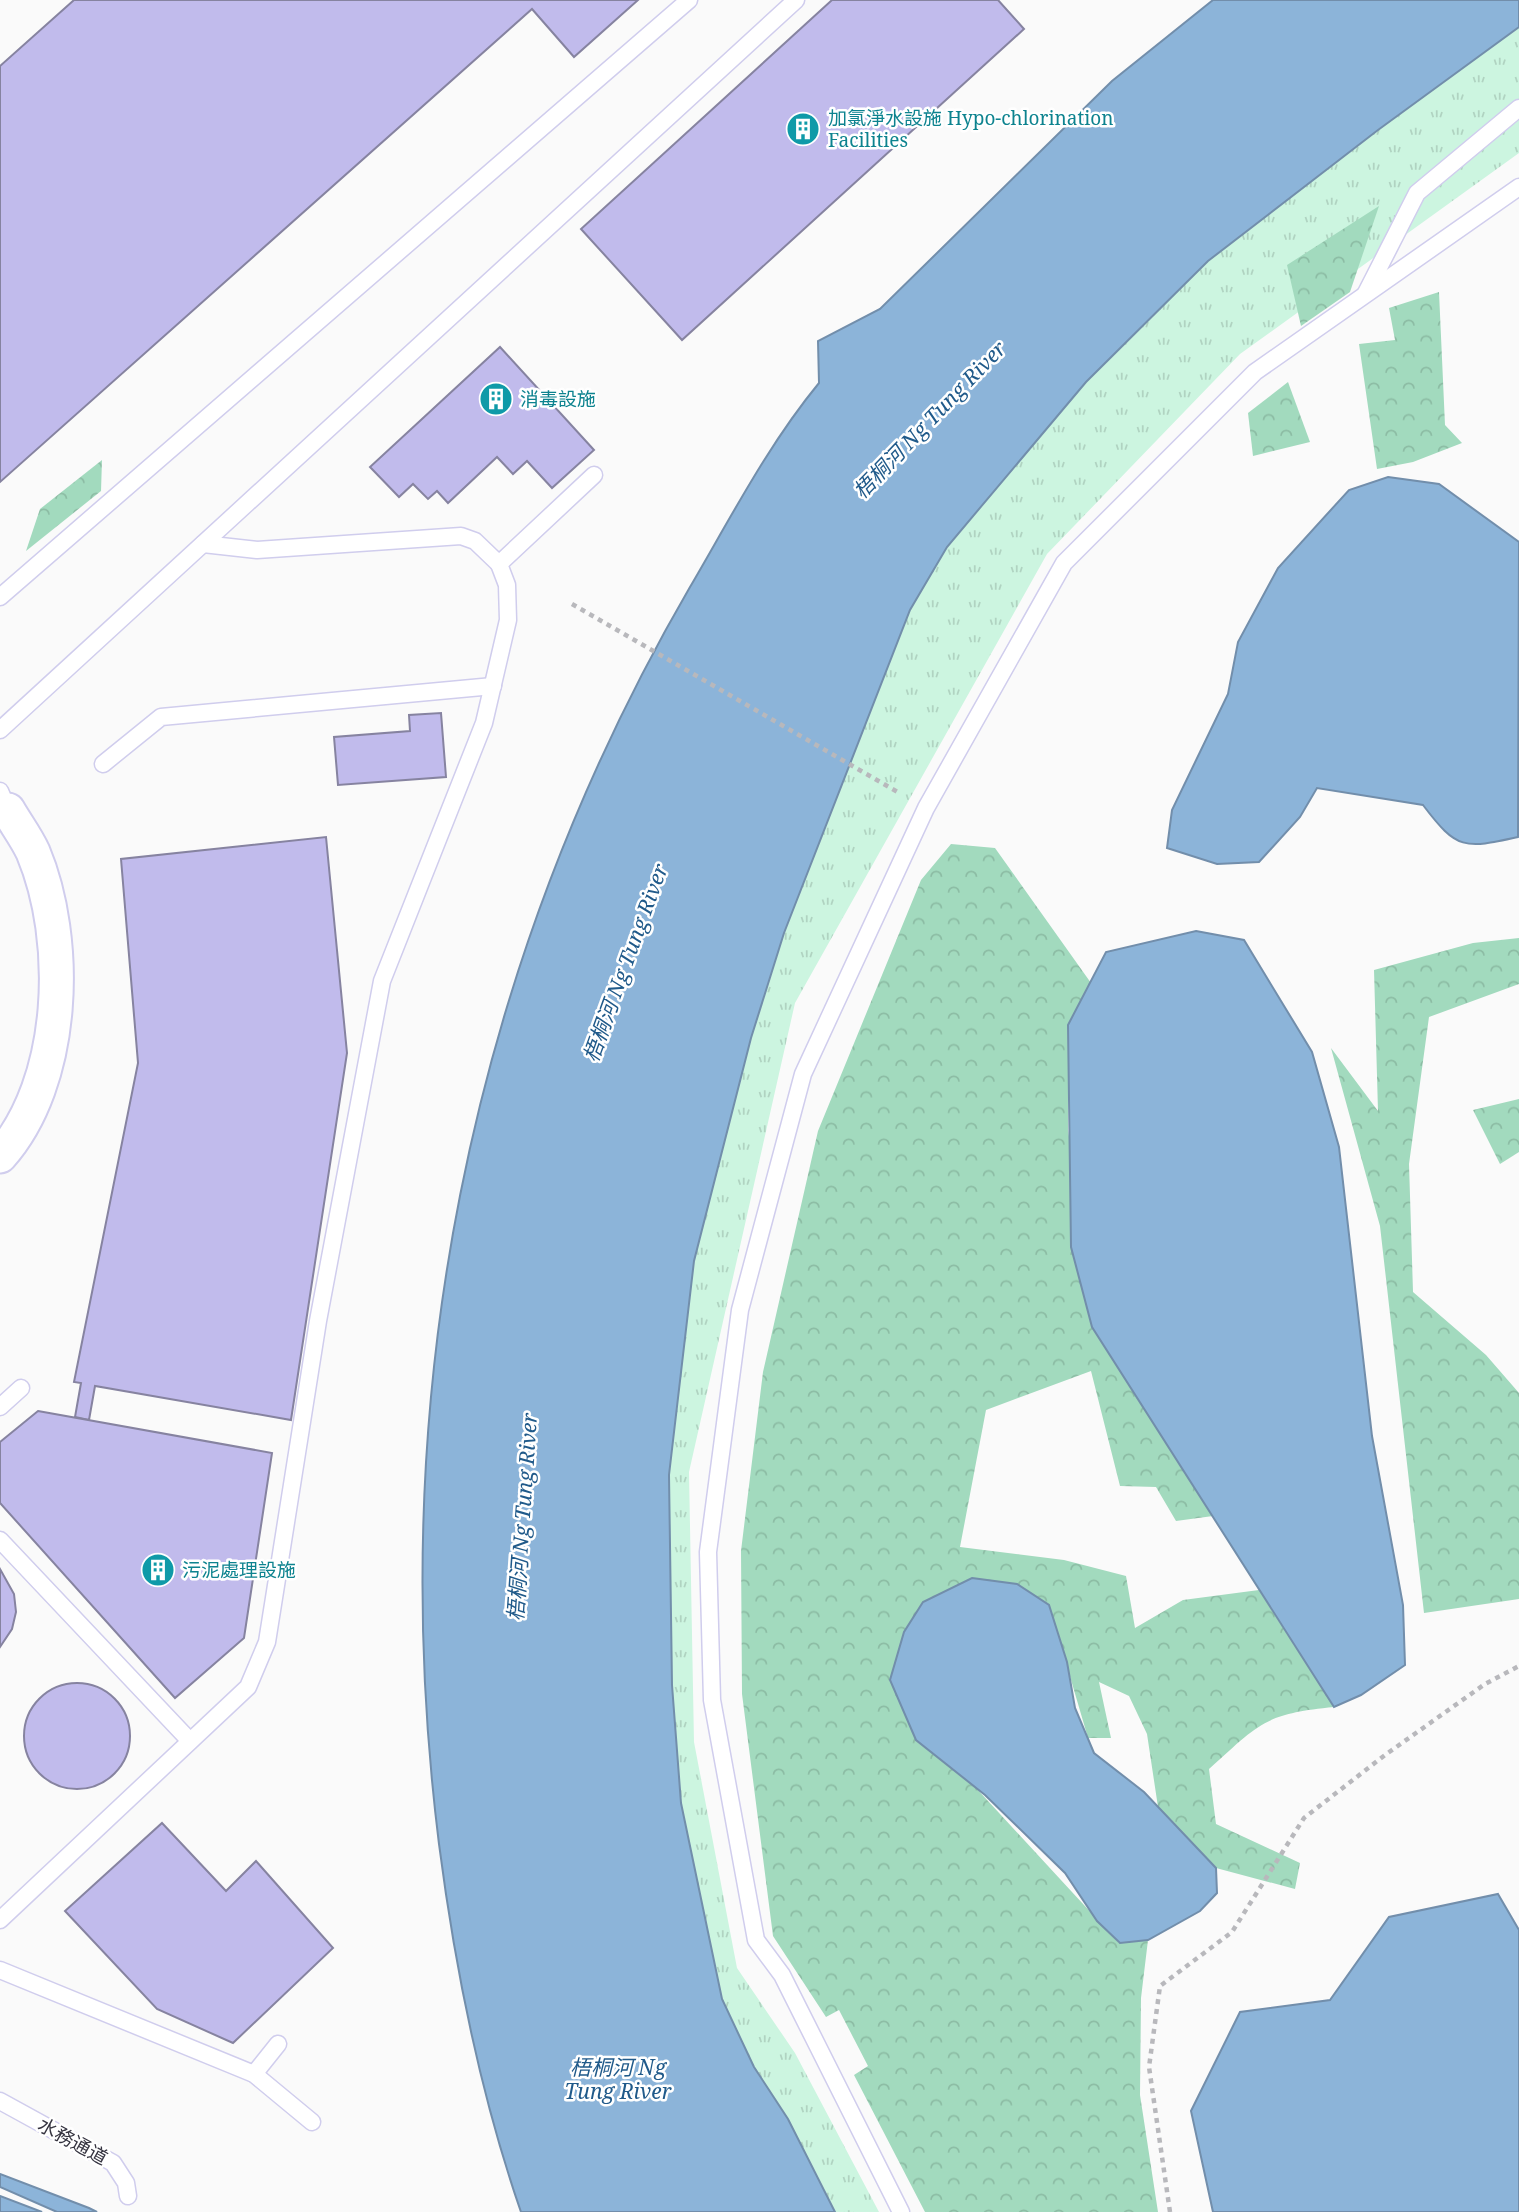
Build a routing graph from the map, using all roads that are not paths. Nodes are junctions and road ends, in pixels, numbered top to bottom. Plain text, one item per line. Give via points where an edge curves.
1 (689, 0) edge
2 (796, 0) edge
3 (1519, 108) edge
4 (1519, 187) edge
5 (1364, 296) junction
6 (594, 475) dead end
7 (203, 544) junction
8 (499, 564) junction
9 (0, 597) edge
10 (493, 685) junction
11 (0, 730) edge
12 (103, 764) dead end
13 (3, 802) edge
14 (0, 1156) edge
15 (21, 1388) dead end
16 (0, 1407) edge
17 (0, 1540) edge
18 (190, 1741) junction
19 (0, 1920) edge
20 (0, 1970) edge
21 (278, 2044) dead end
22 (254, 2074) junction
23 (0, 2101) edge
24 (312, 2122) dead end
25 (128, 2196) dead end
26 (901, 2212) edge

1 - 9 lane
2 - 7 lane
3 - 5 lane via 1417,193
4 - 5 lane
5 - 26 lane via 1255,372 1064,563 926,808 803,1074 740,1310 708,1552 712,1700 756,1940 782,1975
6 - 8 lane
7 - 8 lane via 257,550 461,536 475,541
7 - 11 lane
8 - 10 lane via 507,585 508,620
10 - 12 lane via 162,717
10 - 18 lane via 484,723 382,981 318,1321 267,1642 248,1687
13 - 14 street via 33,851 51,917 56,973 53,1027 38,1096
15 - 16 lane
17 - 18 lane
18 - 19 lane
20 - 22 lane
21 - 22 lane
22 - 24 lane
23 - 25 lane, 水務通道 via 113,2162 126,2182

